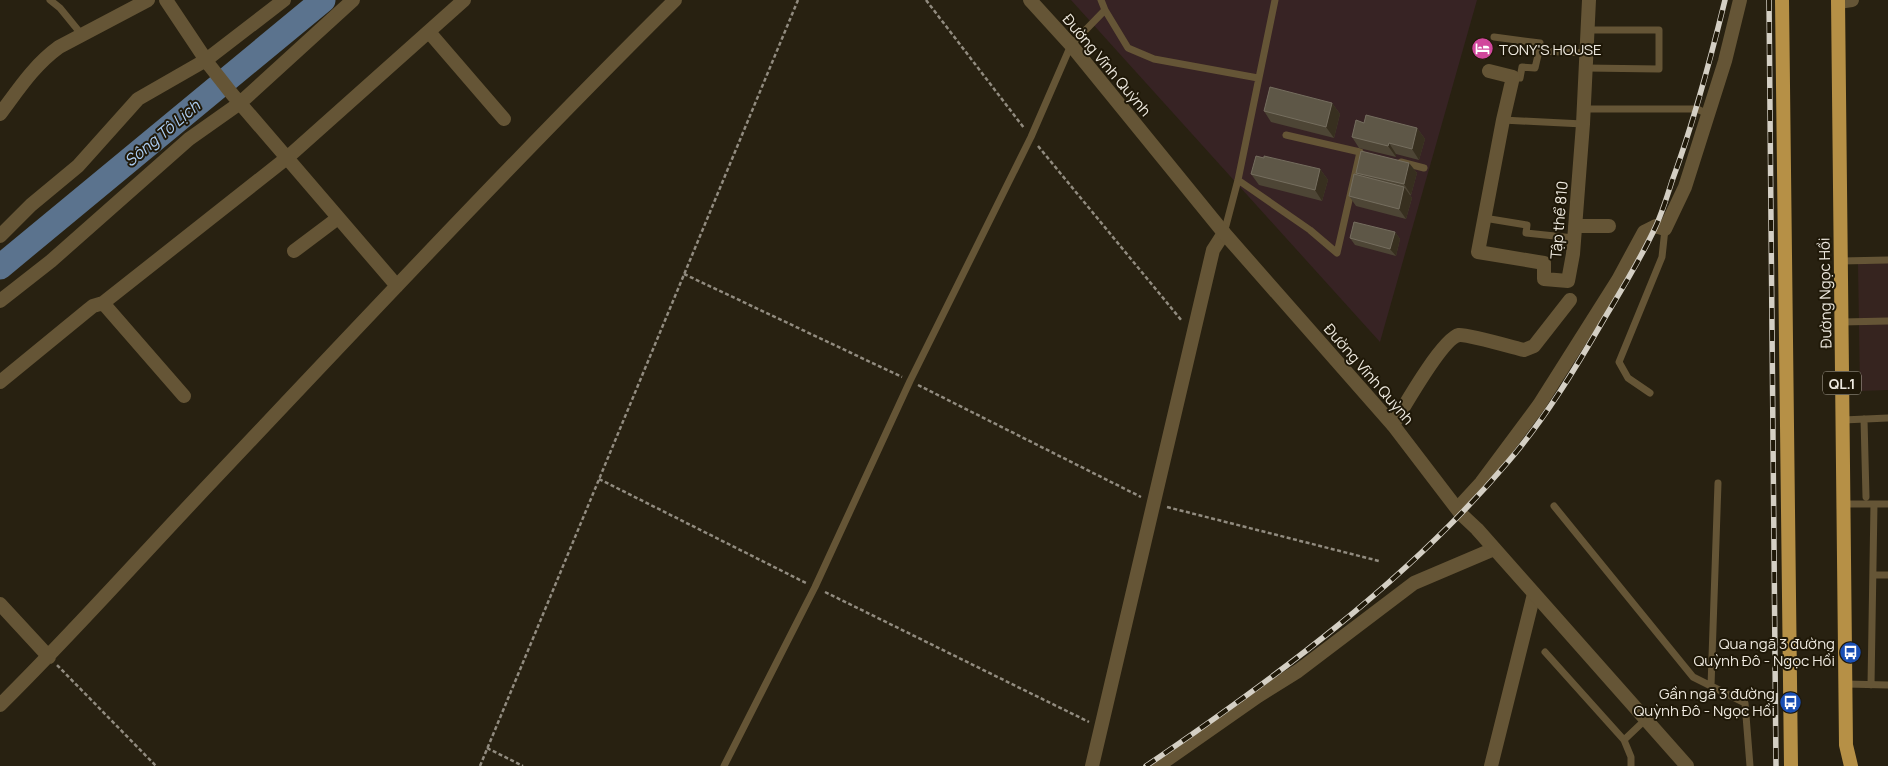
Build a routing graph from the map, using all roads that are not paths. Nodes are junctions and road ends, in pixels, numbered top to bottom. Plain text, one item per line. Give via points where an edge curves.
1 (50, 0) edge
2 (148, 0) edge
3 (166, 0) edge
4 (284, 0) edge
5 (353, 0) edge
6 (464, 0) edge
7 (676, 0) edge
8 (1030, 0) edge
9 (1102, 0) edge
10 (1275, 0) edge
11 (1588, 0) edge
12 (1740, 0) edge
13 (1782, 0) edge
14 (1852, 0) edge
15 (1838, 1) edge
16 (1106, 10) junction
17 (1587, 30) junction
18 (429, 32) junction
19 (82, 35) junction
20 (1494, 37) dead end
21 (1071, 45) junction
22 (1539, 51) junction
23 (1586, 53) junction
24 (208, 63) junction
25 (1586, 68) junction
26 (1489, 71) dead end
27 (1513, 77) junction
28 (1258, 78) junction
29 (236, 99) junction
30 (1584, 109) junction
31 (0, 114) edge
32 (1708, 114) junction
33 (504, 119) dead end
34 (1503, 120) junction
35 (1583, 124) junction
36 (1286, 135) dead end
37 (1360, 152) junction
38 (1369, 154) edge
39 (288, 157) junction
40 (1396, 161) edge
41 (1424, 168) dead end
42 (1238, 180) junction
43 (338, 218) junction
44 (1484, 218) junction
45 (1609, 226) dead end
46 (1665, 229) junction
47 (1575, 232) junction
48 (1224, 233) junction
49 (0, 236) edge
50 (294, 251) dead end
51 (1888, 260) edge
52 (1841, 261) junction
53 (397, 286) junction
54 (1570, 300) dead end
55 (0, 301) edge
56 (103, 303) junction
57 (1888, 321) edge
58 (1842, 322) junction
59 (0, 382) edge
60 (1650, 392) dead end
61 (184, 396) dead end
62 (1888, 418) edge
63 (1864, 419) junction
64 (1843, 420) junction
65 (1393, 425) junction
66 (1718, 484) dead end
67 (1866, 497) dead end
68 (1844, 504) junction
69 (1874, 504) junction
70 (1888, 504) edge
71 (1554, 506) dead end
72 (1458, 508) junction
73 (1494, 549) junction
74 (1888, 574) edge
75 (1873, 575) junction
76 (1534, 594) junction
77 (0, 604) edge
78 (1545, 652) dead end
79 (49, 657) junction
80 (1846, 684) junction
81 (1871, 685) junction
82 (1888, 685) edge
83 (1711, 686) junction
84 (0, 705) edge
85 (1645, 720) junction
86 (1624, 740) junction
87 (724, 766) edge
88 (1092, 766) edge
89 (1158, 766) edge
90 (1491, 766) edge
91 (1631, 766) edge
92 (1687, 766) edge
93 (1750, 766) edge
94 (1791, 766) edge
95 (1850, 766) edge

1 - 19 lane
2 - 19 street
3 - 24 street
4 - 24 street
5 - 29 street
6 - 18 street
7 - 53 street
8 - 21 street, Đường Vĩnh Quỳnh
9 - 16 lane
10 - 28 lane
11 - 17 street, Tập thể 810
12 - 32 street
13 - 94 highway
14 - 15 street
15 - 52 highway, Đường Ngọc Hồi / QL.1
16 - 21 lane
16 - 28 lane via 1128,48 1154,59
17 - 23 street, Tập thể 810
17 - 25 lane via 1659,30 1659,69
18 - 33 street
18 - 39 street
19 - 31 street via 59,47 36,66
20 - 22 lane via 1540,43
21 - 48 street, Đường Vĩnh Quỳnh
21 - 87 lane via 1031,137 910,381 815,587
22 - 23 lane
22 - 27 lane via 1535,68 1522,67 1520,78
23 - 25 street, Tập thể 810
24 - 29 street
24 - 49 street via 138,99 78,166
25 - 30 street, Tập thể 810
26 - 27 street
27 - 34 street, Tập thể 810
28 - 42 lane
29 - 39 street
29 - 55 street via 51,261
30 - 32 lane via 1696,109
30 - 35 street, Tập thể 810
32 - 46 street via 1685,187
34 - 35 lane
34 - 44 street, Tập thể 810
35 - 47 street, Tập thể 810
36 - 37 lane
37 - 38 lane
37 - 42 lane via 1337,253
39 - 43 street
39 - 56 street
40 - 41 lane
42 - 48 lane
43 - 50 street
43 - 53 street
44 - 47 lane via 1527,225 1526,233
44 - 47 street, Tập thể 810 via 1478,252 1544,263 1544,279 1568,281
45 - 47 street
46 - 60 lane via 1662,257 1619,362 1628,378
46 - 72 street via 1656,226 1644,232 1618,280 1539,405
48 - 65 street, Đường Vĩnh Quỳnh
48 - 88 street via 1213,250
51 - 52 lane
52 - 58 highway, Đường Ngọc Hồi / QL.1
53 - 79 street
54 - 65 street via 1534,346 1524,350 1460,334 1450,339
56 - 59 street via 93,306
56 - 61 street
57 - 58 lane
58 - 64 highway, Đường Ngọc Hồi / QL.1
62 - 63 lane
63 - 64 lane
63 - 67 lane
64 - 68 highway, Đường Ngọc Hồi / QL.1
65 - 72 street, Đường Vĩnh Quỳnh
66 - 83 lane
68 - 69 lane
68 - 80 highway, Đường Ngọc Hồi / QL.1
69 - 70 lane
69 - 75 lane
71 - 83 lane via 1693,677
72 - 73 street, Đường Vĩnh Quỳnh
73 - 76 street, Đường Vĩnh Quỳnh
73 - 89 street via 1414,583 1298,671
74 - 75 lane
75 - 81 lane
76 - 85 street, Đường Vĩnh Quỳnh
76 - 90 street
77 - 79 street
78 - 86 lane
79 - 84 street
80 - 81 lane
80 - 95 highway, Đường Ngọc Hồi / QL.1 via 1846,745
81 - 82 lane
83 - 93 lane via 1745,702
85 - 86 lane
85 - 92 street, Đường Vĩnh Quỳnh
86 - 91 lane

